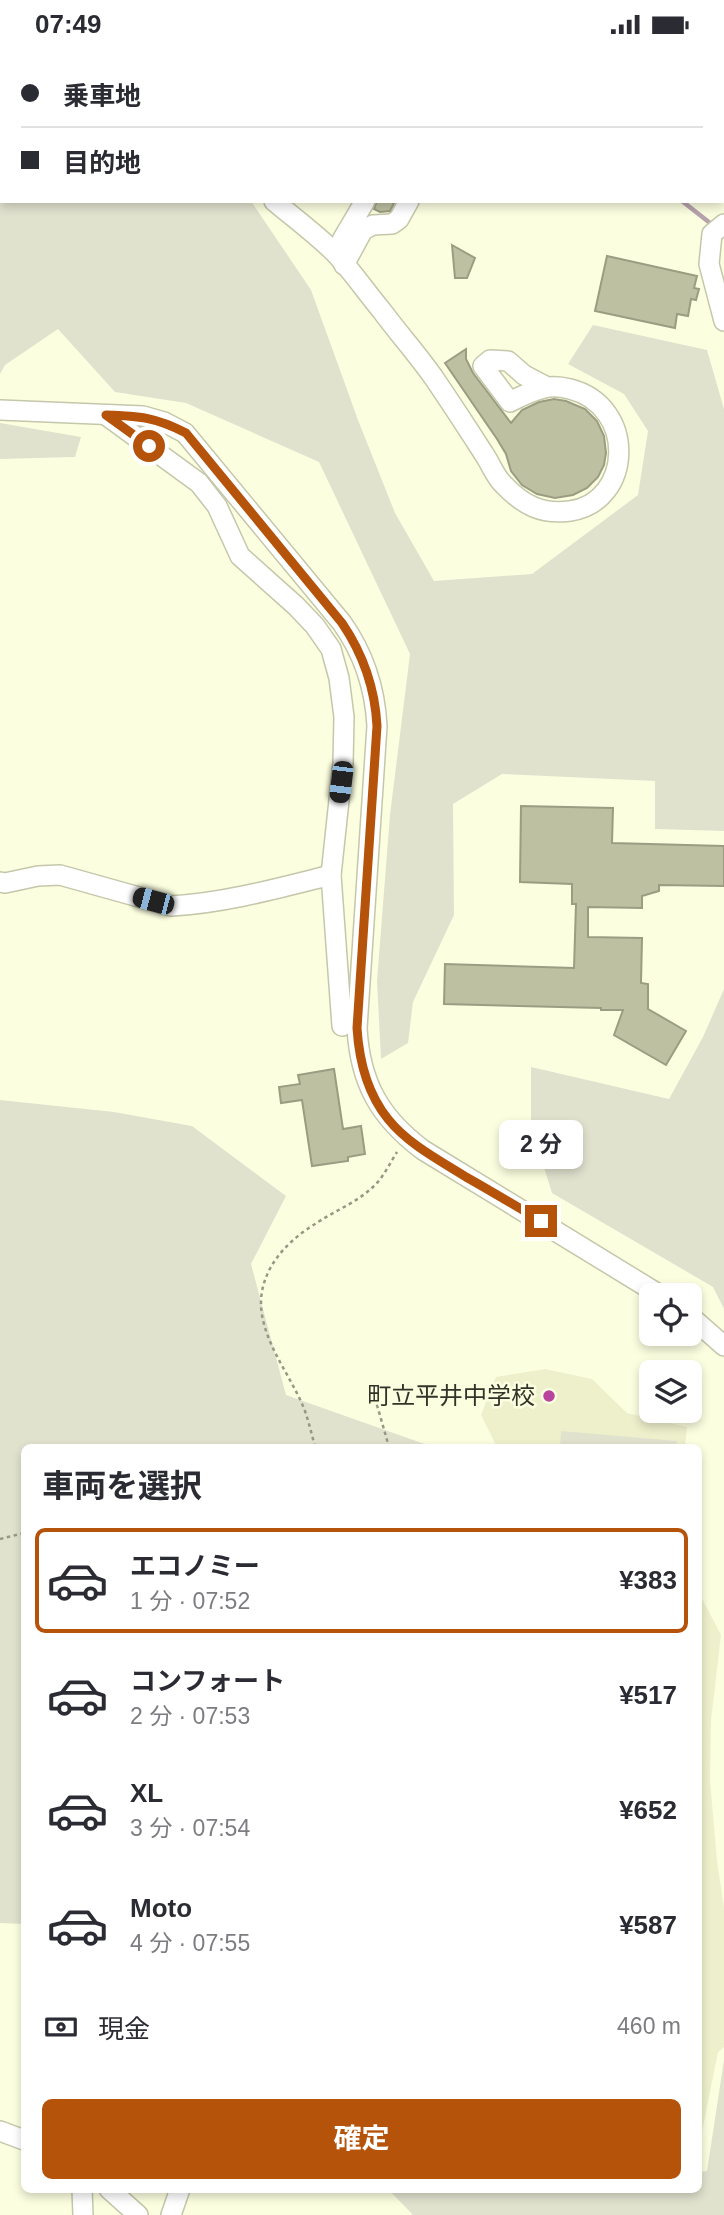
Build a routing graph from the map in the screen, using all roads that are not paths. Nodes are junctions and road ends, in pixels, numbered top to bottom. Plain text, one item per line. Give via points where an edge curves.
1 (276, 203) edge
2 (364, 203) edge
3 (408, 203) edge
4 (724, 224) edge
5 (339, 259) junction
6 (724, 321) edge
7 (547, 387) dead end
8 (0, 410) edge
9 (106, 415) junction
10 (331, 874) junction
11 (0, 882) edge
12 (342, 1026) dead end
13 (640, 1283) edge
14 (702, 1327) edge
15 (724, 1346) edge
16 (0, 2131) edge
17 (21, 2136) edge
18 (82, 2193) edge
19 (114, 2193) edge
20 (179, 2193) edge
21 (83, 2215) edge
22 (138, 2215) edge
23 (171, 2215) edge

1 - 5 street
2 - 5 street
3 - 5 street via 392,224 363,230
4 - 6 street via 712,233 709,264
5 - 7 street via 433,377 499,481 533,508 579,510 612,482 620,452 617,433 611,416 598,402 583,393
8 - 9 street
9 - 10 street via 199,483 218,506 240,556 296,606 331,649 344,728
9 - 13 street via 143,416 186,433 356,644 376,704 377,726 358,1044 368,1085 388,1119 443,1163
10 - 11 street via 270,890 171,906 60,875
10 - 12 street
14 - 15 street
16 - 17 street
18 - 21 street
19 - 22 street
20 - 23 street

